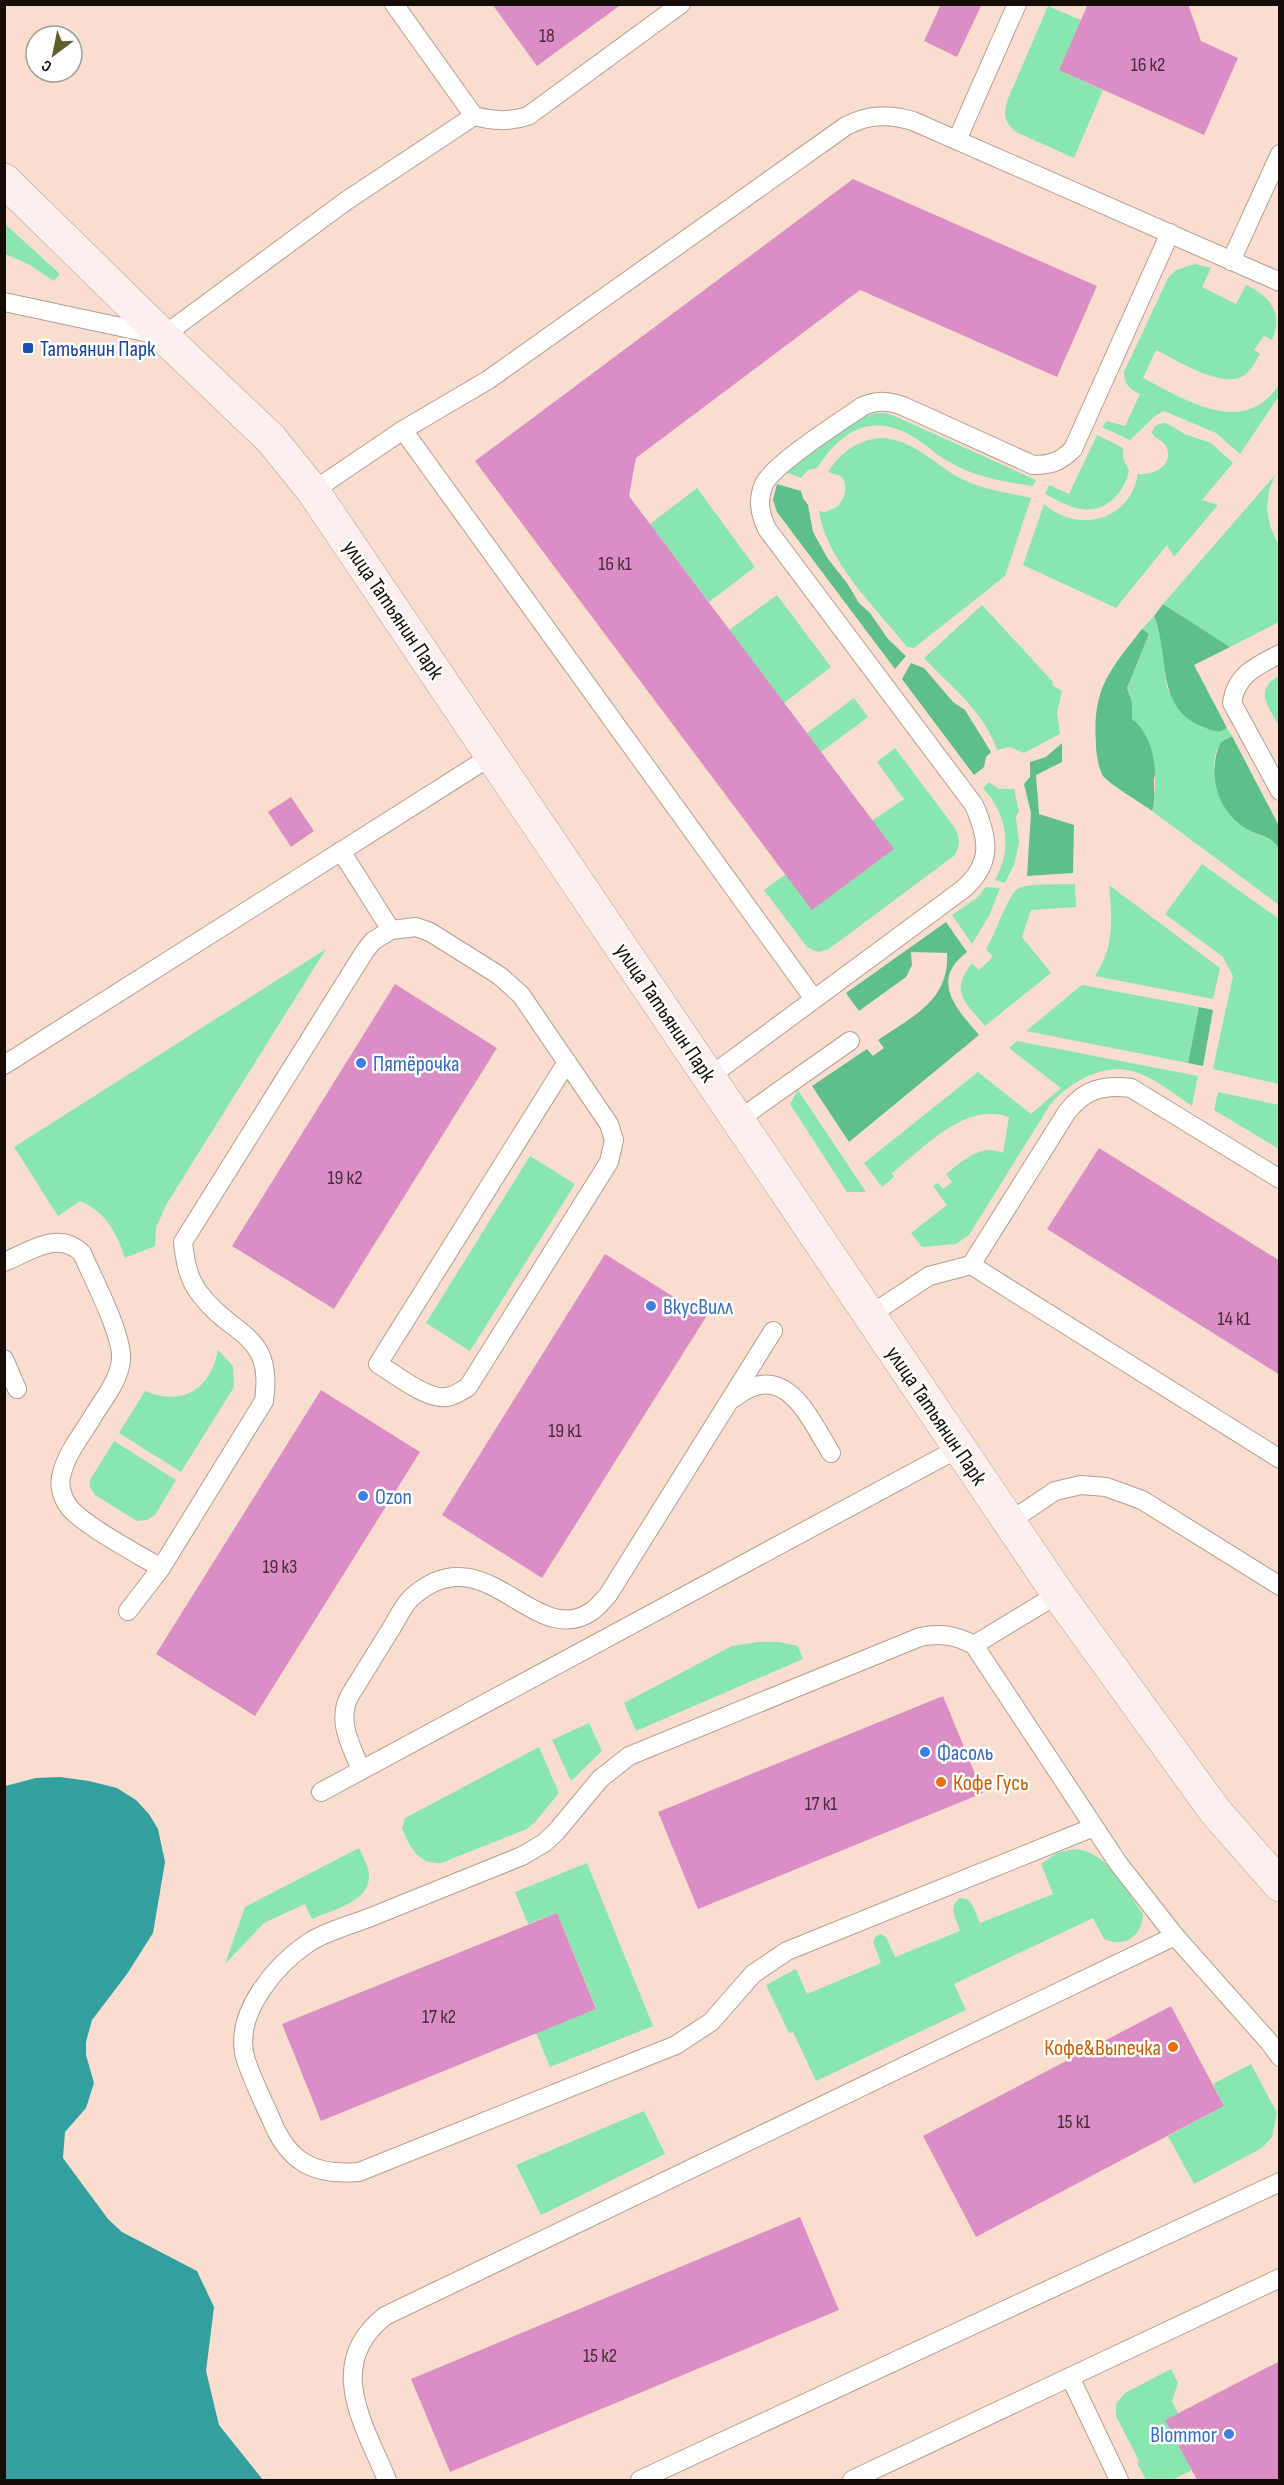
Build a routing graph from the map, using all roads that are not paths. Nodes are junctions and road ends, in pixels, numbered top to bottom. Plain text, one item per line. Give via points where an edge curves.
1 (394, 4) edge
2 (681, 4) edge
3 (1017, 4) edge
4 (474, 116) junction
5 (957, 140) junction
6 (1280, 154) edge
7 (4, 180) edge
8 (1170, 233) junction
9 (1231, 261) junction
10 (1280, 282) edge
11 (4, 302) edge
12 (163, 336) junction
13 (402, 430) junction
14 (313, 491) junction
15 (1280, 654) edge
16 (493, 755) junction
17 (1280, 791) edge
18 (341, 851) junction
19 (391, 930) junction
20 (814, 999) junction
21 (850, 1041) dead end
22 (567, 1062) junction
23 (4, 1065) edge
24 (709, 1077) junction
25 (738, 1120) junction
26 (1280, 1179) edge
27 (4, 1262) edge
28 (971, 1265) junction
29 (870, 1315) junction
30 (772, 1331) dead end
31 (4, 1359) edge
32 (18, 1389) dead end
33 (728, 1403) junction
34 (959, 1448) junction
35 (831, 1453) dead end
36 (1280, 1459) edge
37 (1009, 1522) junction
38 (160, 1568) junction
39 (1280, 1586) edge
40 (1058, 1594) junction
41 (128, 1611) dead end
42 (974, 1645) junction
43 (361, 1770) junction
44 (321, 1792) dead end
45 (1094, 1827) junction
46 (1280, 1885) edge
47 (1175, 1936) junction
48 (1280, 2057) edge
49 (1280, 2182) edge
50 (1280, 2278) edge
51 (1070, 2377) junction
52 (387, 2481) edge
53 (640, 2481) edge
54 (852, 2481) edge
55 (1119, 2481) edge

1 - 4 lane
2 - 4 lane via 528,116 496,122
3 - 5 lane
4 - 12 lane via 346,201
5 - 8 lane
5 - 13 lane via 897,116 868,117 846,126 488,380
6 - 9 lane
7 - 12 street, улица Татьянин Парк
8 - 9 lane
8 - 20 lane via 1073,449 1059,462 1033,465 903,406 880,401 863,406 786,462 764,486 760,506 767,529 974,805 986,843 984,860 971,882
9 - 10 lane
11 - 12 lane
12 - 14 street, улица Татьянин Парк via 271,439
13 - 14 lane
13 - 20 lane
14 - 16 street, улица Татьянин Парк
15 - 17 lane via 1245,674 1238,683 1233,703
16 - 18 lane
16 - 24 street, улица Татьянин Парк
18 - 19 lane
18 - 23 lane
19 - 22 lane via 416,927 430,932 500,976 521,995
19 - 38 lane via 365,951 183,1242 185,1262 195,1287 260,1351 267,1384 264,1401
20 - 24 lane
21 - 25 lane
22 - 22 lane via 609,1124 614,1140 609,1162 468,1387 457,1394 435,1397 378,1364
24 - 25 street, улица Татьянин Парк
25 - 29 street, улица Татьянин Парк
26 - 28 lane via 1138,1092 1102,1087 1088,1092 1066,1112
27 - 38 lane via 53,1242 72,1245 82,1253 115,1332 121,1360 111,1388 66,1460 61,1474 63,1498 76,1515
28 - 29 lane via 929,1276
28 - 36 lane
29 - 34 street, улица Татьянин Парк
30 - 33 lane
31 - 32 lane
33 - 35 lane via 756,1385 781,1387 800,1403
33 - 43 lane via 608,1594 592,1611 578,1618 549,1618 471,1577 439,1580 409,1599 344,1709 344,1726
34 - 37 street, улица Татьянин Парк
34 - 43 lane
37 - 39 lane via 1055,1491 1082,1485 1106,1487 1142,1500
37 - 40 street, улица Татьянин Парк
38 - 41 lane
40 - 42 lane
40 - 46 street, улица Татьянин Парк via 1215,1811
42 - 45 lane
42 - 45 lane via 950,1635 920,1637 629,1756 600,1779 556,1832 522,1856 310,1942 277,1968 262,1988 245,2034 244,2052 278,2137 309,2166 340,2174 359,2172 676,2045 711,2022 753,1974 787,1951
43 - 44 lane
45 - 47 lane
47 - 48 lane
47 - 52 lane via 385,2316 361,2343 351,2381 355,2403
49 - 53 lane
50 - 51 lane
51 - 54 lane
51 - 55 lane

